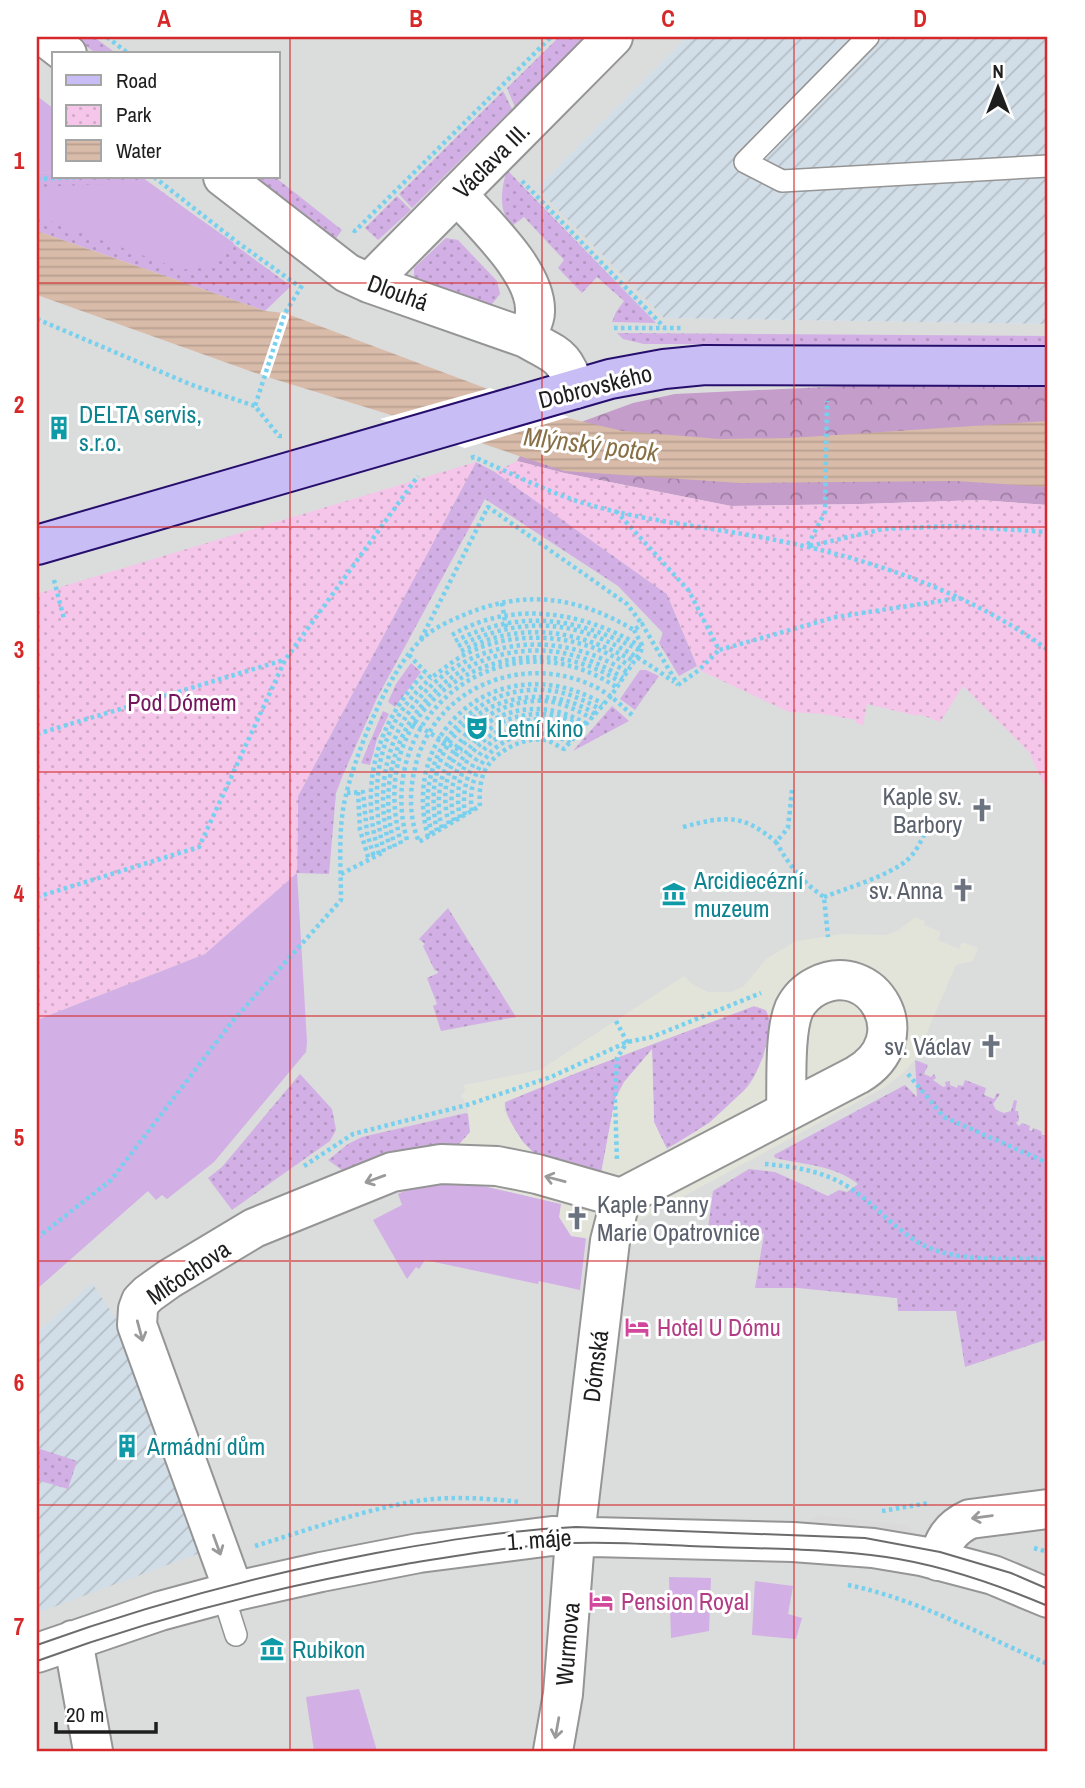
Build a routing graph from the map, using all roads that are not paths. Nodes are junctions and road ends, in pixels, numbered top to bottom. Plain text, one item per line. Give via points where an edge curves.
1 (45, 37) edge
2 (613, 37) edge
3 (867, 37) edge
4 (64, 52) edge
5 (1048, 166) edge
6 (224, 178) edge
7 (457, 194) junction
8 (369, 283) junction
9 (526, 338) junction
10 (1048, 366) edge
11 (575, 389) junction
12 (37, 545) edge
13 (786, 1112) dead end
14 (621, 1198) junction
15 (1048, 1509) edge
16 (576, 1536) junction
17 (938, 1561) junction
18 (226, 1581) junction
19 (1048, 1598) edge
20 (236, 1635) dead end
21 (74, 1640) junction
22 (37, 1653) edge
23 (93, 1751) edge
24 (553, 1751) edge

1 - 4 street
2 - 7 street, Václava III.
3 - 5 lane via 745,162 782,181
6 - 8 street, Dlouhá via 347,273
7 - 8 street, Václava III.
7 - 9 street via 519,267 532,291 535,315
8 - 9 street, Dlouhá
9 - 11 street, Dlouhá via 564,361
10 - 11 main road, Dobrovského via 705,365 664,369
11 - 12 main road, Dobrovského
13 - 14 street
14 - 16 street, Dómská via 610,1241
14 -> 18 street, Mlčochova via 497,1166 408,1168 254,1228 141,1301 137,1314 141,1336
15 -> 17 street via 961,1523 943,1543
16 - 17 street, 1. máje via 842,1545
16 - 18 street, 1. máje via 503,1541 321,1572
16 -> 24 street, Wurmova via 568,1647
17 - 19 street, 1. máje via 993,1575
18 - 20 lane
18 - 21 street, 1. máje via 160,1611
21 - 22 street, 1. máje
21 - 23 street

